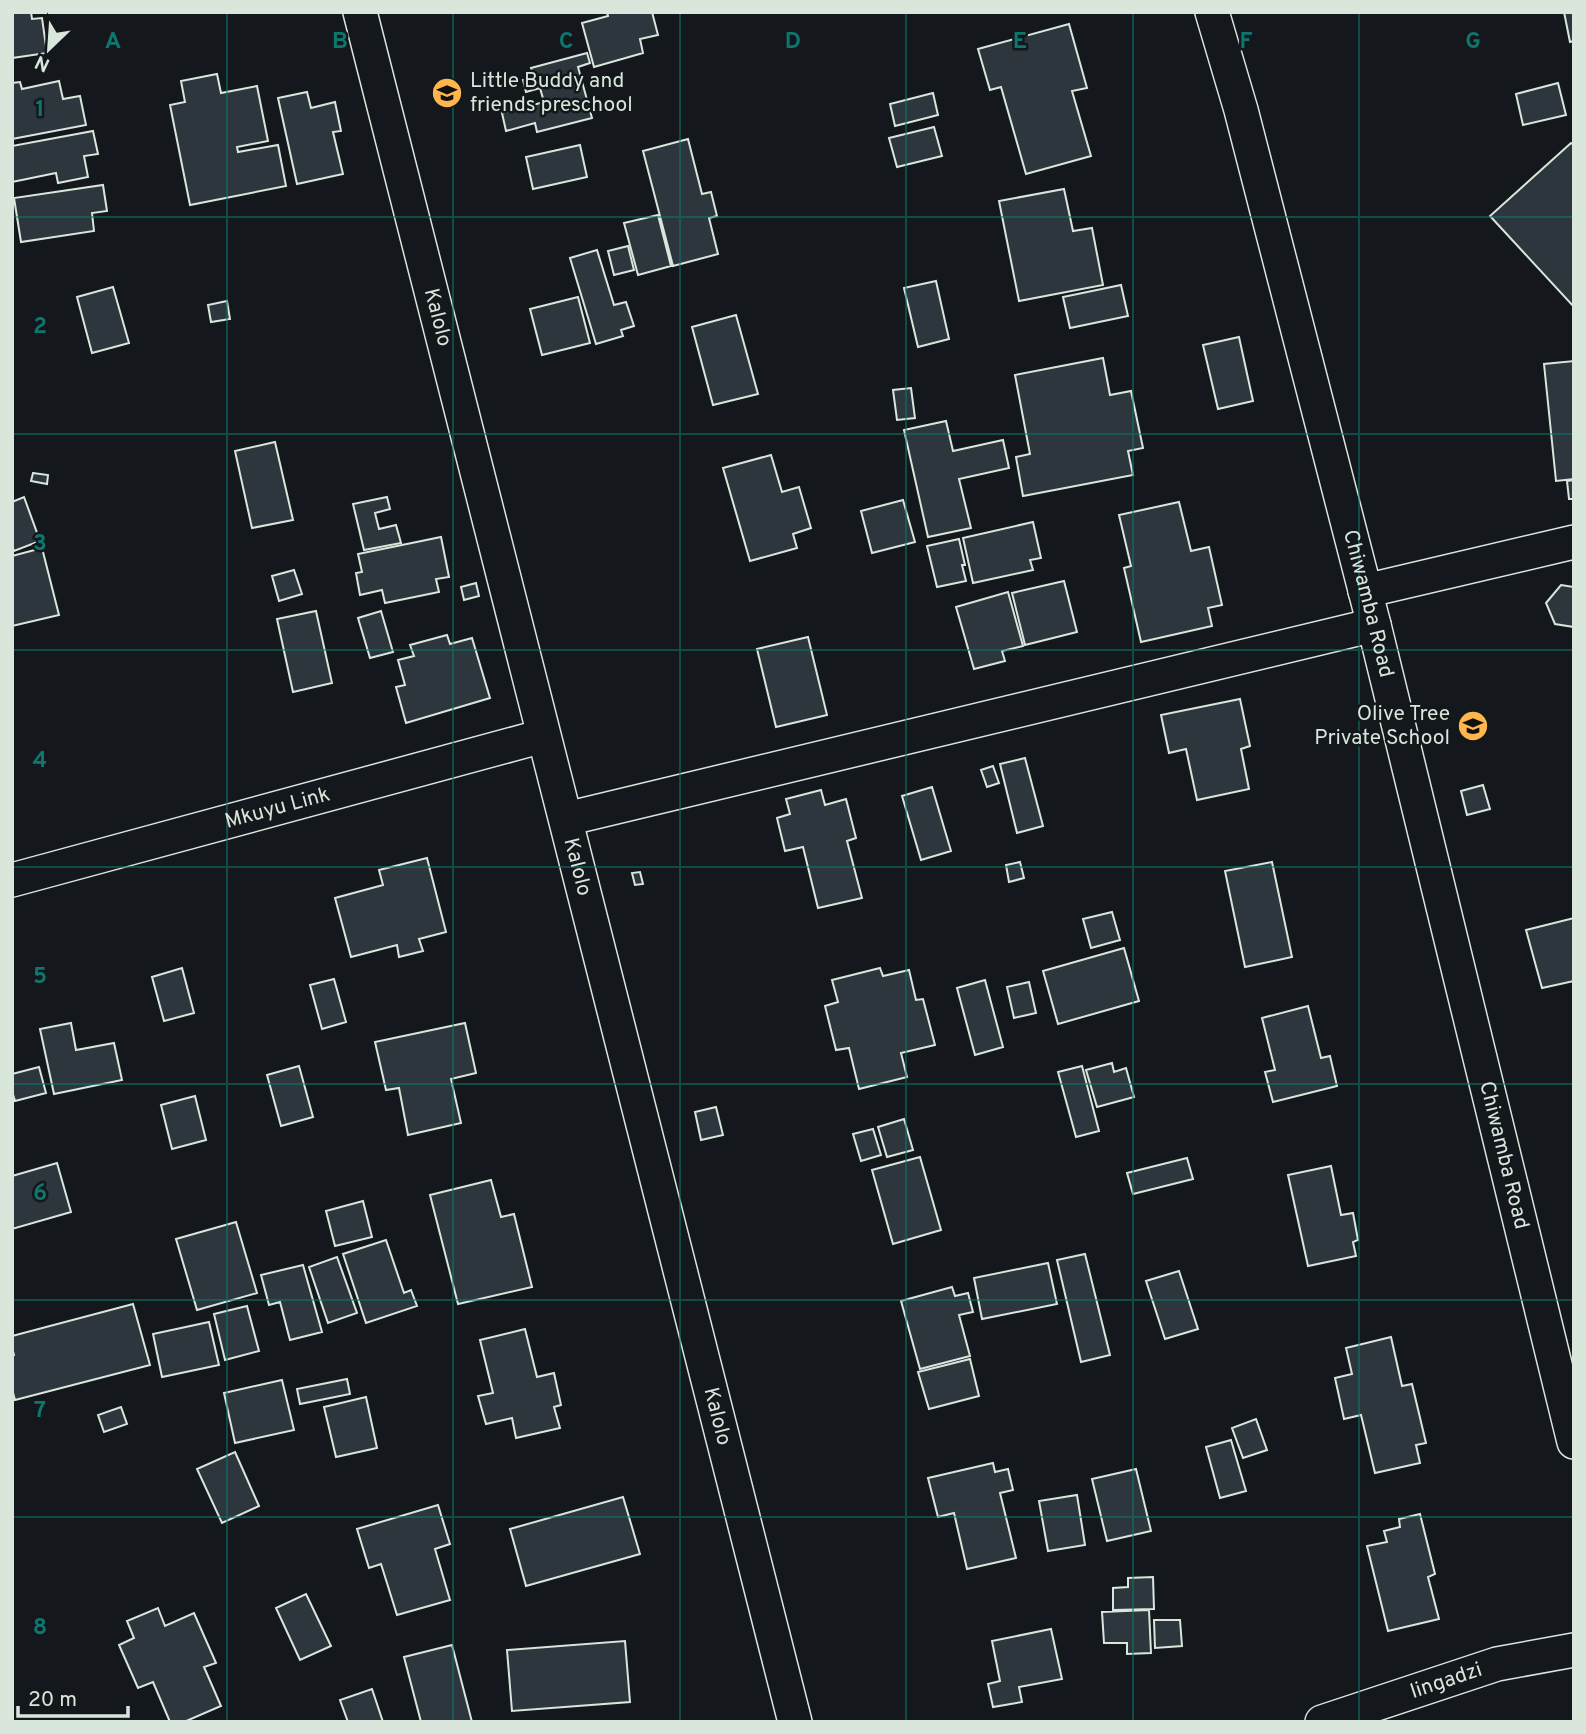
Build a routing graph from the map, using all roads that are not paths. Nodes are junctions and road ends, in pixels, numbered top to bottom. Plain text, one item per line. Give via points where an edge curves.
1 (360, 12) edge
2 (1212, 12) edge
3 (1574, 542) edge
4 (1365, 591) junction
5 (1374, 625) junction
6 (544, 736) junction
7 (566, 819) junction
8 (12, 880) edge
9 (1574, 1443) edge
10 (1574, 1650) edge
11 (795, 1722) edge
12 (1322, 1722) edge

1 - 6 street, Kalolo
2 - 4 street, Chiwamba Road
3 - 4 street
4 - 5 street, Chiwamba Road
5 - 7 street
5 - 9 street, Chiwamba Road
6 - 7 street, Kalolo
6 - 8 street, Mkuyu Link
7 - 11 street, Kalolo
10 - 12 street, lingadzi via 1497,1664

